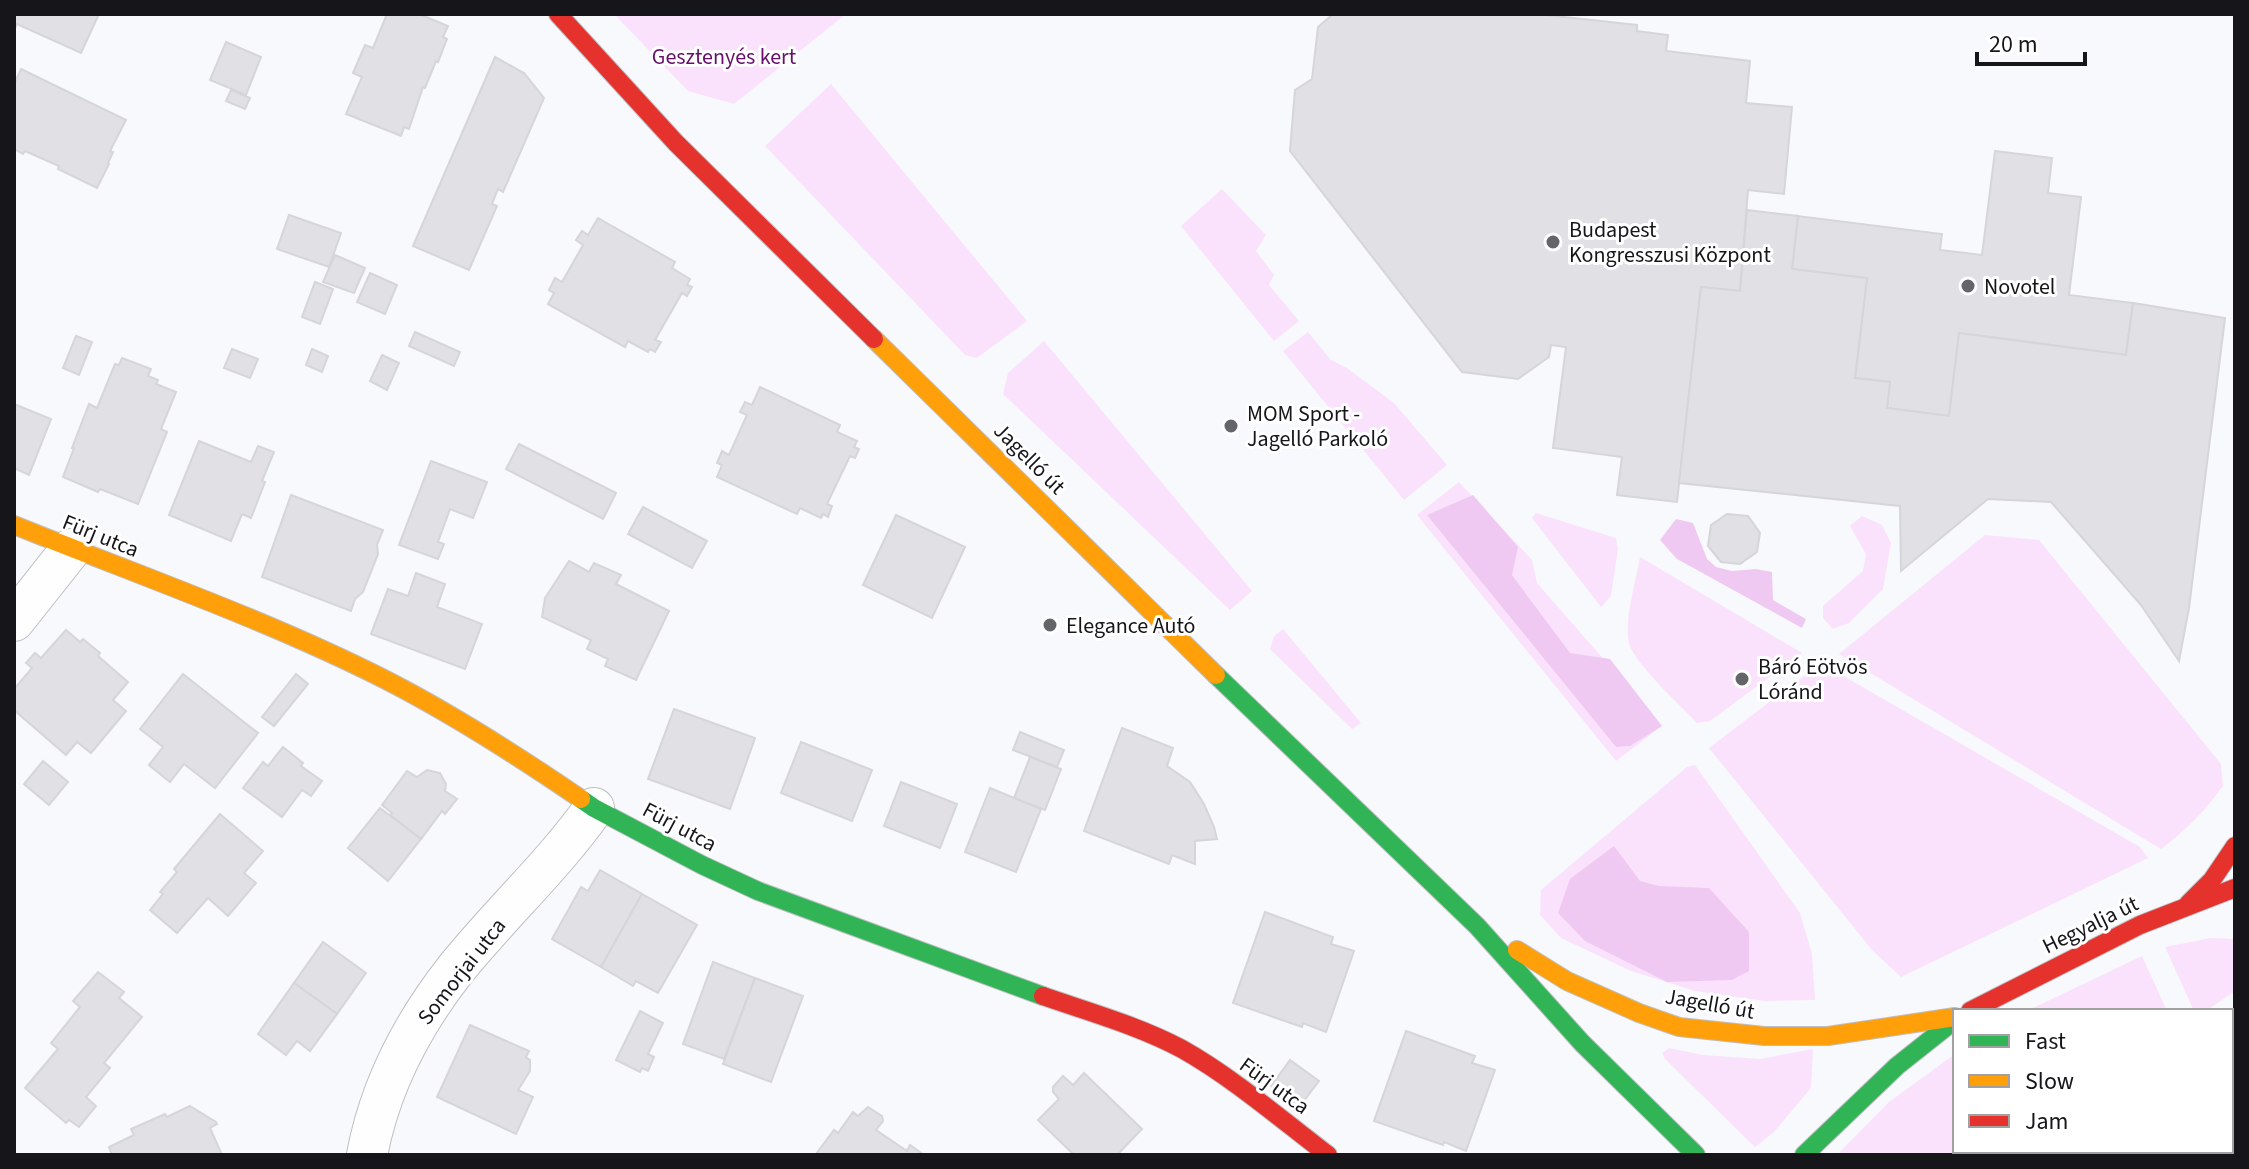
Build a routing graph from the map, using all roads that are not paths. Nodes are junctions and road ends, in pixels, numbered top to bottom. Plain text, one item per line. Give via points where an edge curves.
1 (558, 14) edge
2 (14, 525) edge
3 (71, 549) junction
4 (14, 621) edge
5 (594, 808) junction
6 (2235, 846) edge
7 (2235, 888) edge
8 (2186, 906) junction
9 (2235, 907) edge
10 (1477, 926) junction
11 (1974, 1009) edge
12 (1953, 1018) edge
13 (1953, 1020) edge
14 (367, 1155) edge
15 (1328, 1155) edge
16 (1696, 1155) edge
17 (1804, 1155) edge

1 - 10 street, Jagelló út via 676,143
2 - 3 street, Fürj utca
3 - 4 street
3 - 5 street, Fürj utca via 384,679 466,724
5 - 14 street, Somorjai utca via 431,1004 393,1069
5 - 15 street, Fürj utca via 758,891 1154,1036 1233,1084
6 - 8 street
7 - 8 street, Hegyalja út
8 - 9 street
8 - 11 street, Hegyalja út
10 - 12 street, Jagelló út via 1567,981 1679,1027 1828,1036
10 - 16 street, Jagelló út via 1582,1043
13 - 17 street

